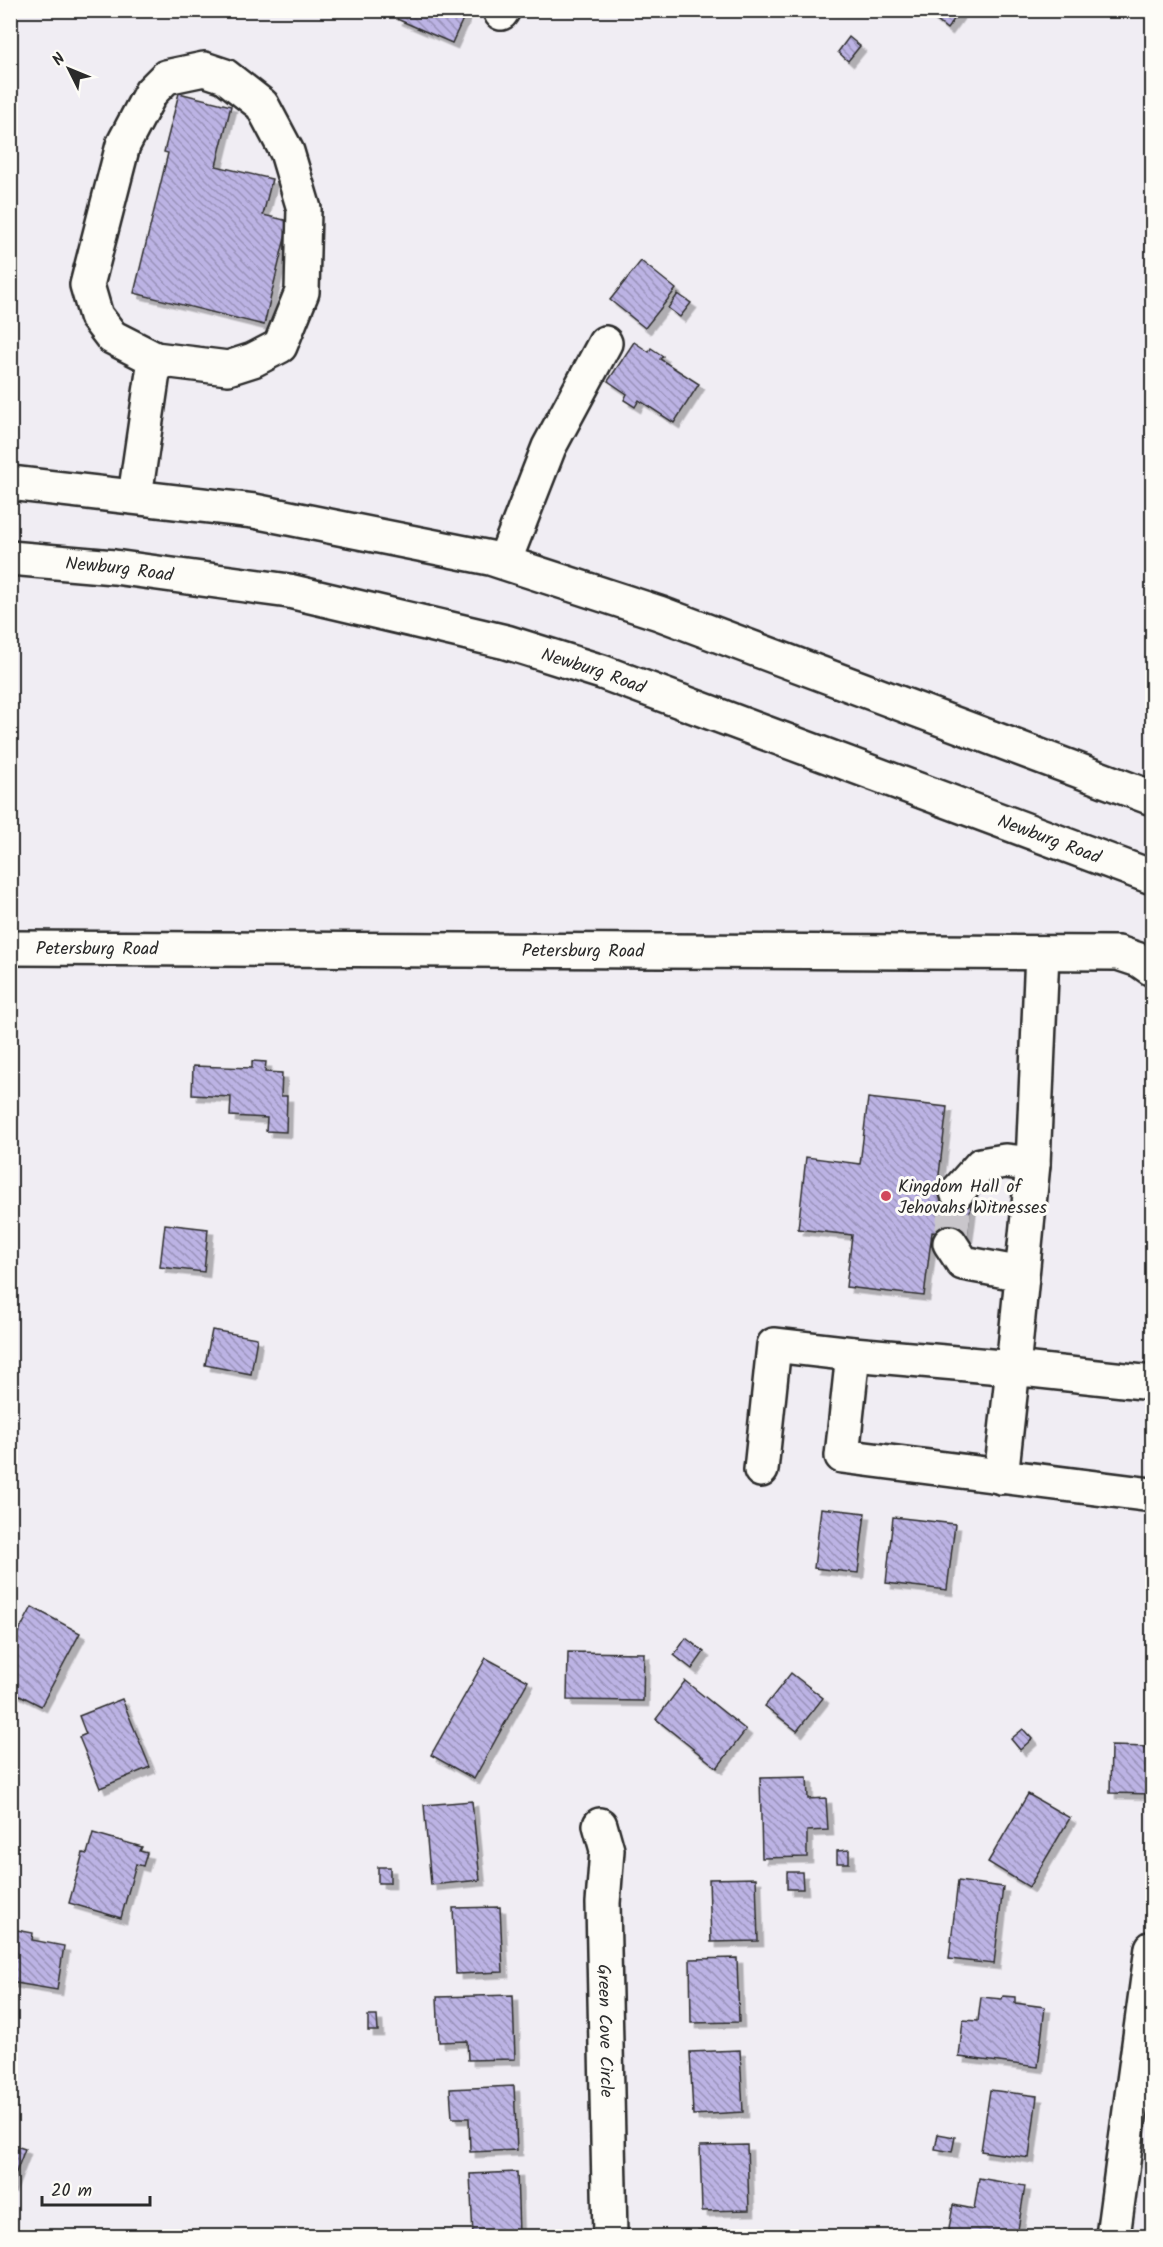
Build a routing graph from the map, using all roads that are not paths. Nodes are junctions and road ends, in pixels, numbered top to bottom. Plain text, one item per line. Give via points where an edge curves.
1 (605, 343) dead end
2 (155, 359) junction
3 (10, 483) edge
4 (135, 496) junction
5 (10, 558) edge
6 (504, 562) junction
7 (1152, 798) edge
8 (1152, 877) edge
9 (10, 948) edge
10 (1042, 953) junction
11 (1152, 968) edge
12 (1033, 1164) junction
13 (957, 1192) tunnel mouth
14 (950, 1243) dead end
15 (1022, 1274) junction
16 (853, 1354) junction
17 (1013, 1368) junction
18 (1152, 1383) edge
19 (761, 1470) dead end
20 (1001, 1477) junction
21 (1152, 1495) edge
22 (600, 1825) dead end
23 (1152, 1948) edge
24 (610, 2236) edge
25 (1113, 2236) edge

1 - 6 main road via 549,447
2 - 2 main road via 228,368 253,360 280,346 302,292 304,209 287,152 262,105 225,76 204,69 165,77 151,92 123,145 87,285 96,316 112,338
2 - 4 main road
3 - 4 main road
4 - 6 main road via 254,511
5 - 8 main road, Newburg Road via 114,567 289,591 506,642 602,672
6 - 7 main road via 659,613
9 - 10 main road, Petersburg Road
10 - 11 main road, Petersburg Road via 1118,953
10 - 12 main road
12 - 13 main road via 1005,1161 981,1165
12 - 15 main road
14 - 15 main road via 963,1263
15 - 17 main road
16 - 17 main road
16 - 19 main road via 774,1345
16 - 20 main road via 842,1456
17 - 18 main road
17 - 20 main road
20 - 21 main road
22 - 24 main road, Green Cove Circle via 607,1850 603,1903
23 - 25 main road

